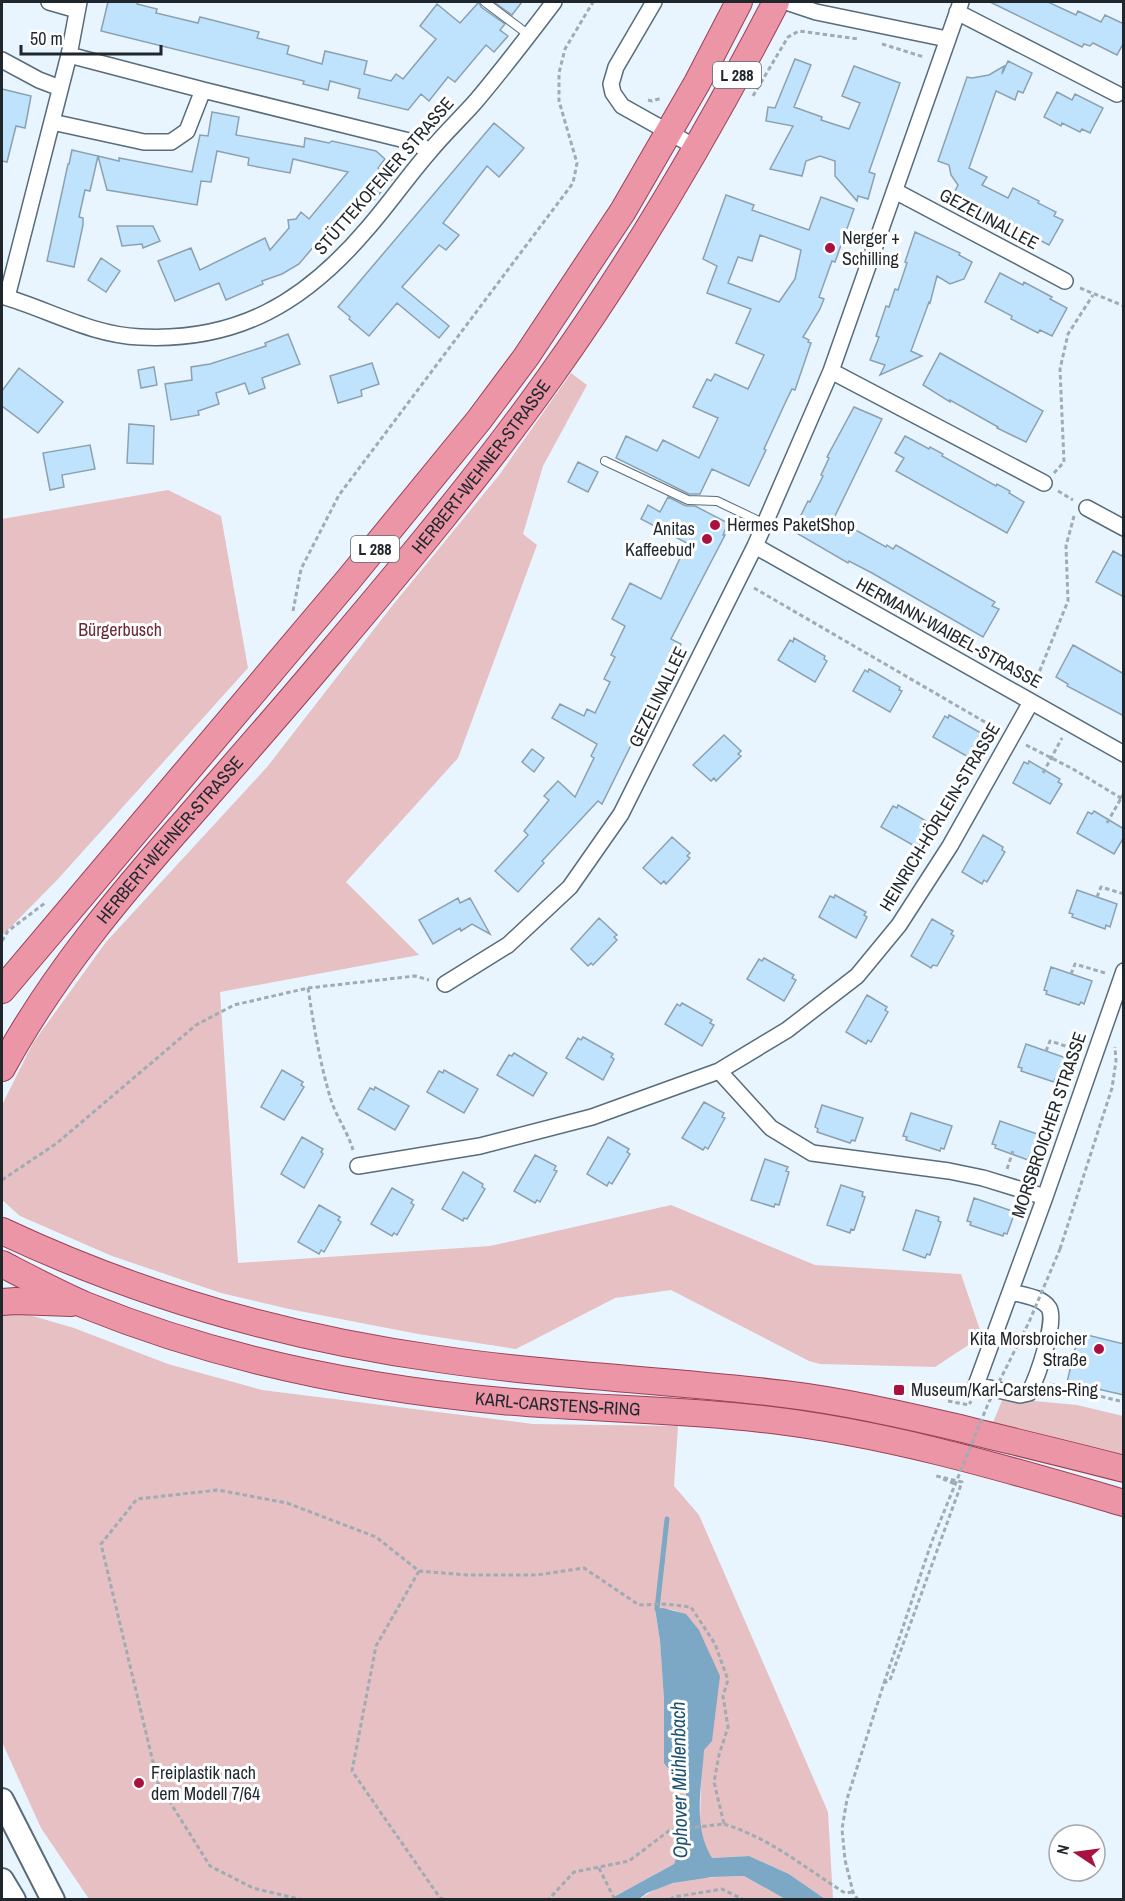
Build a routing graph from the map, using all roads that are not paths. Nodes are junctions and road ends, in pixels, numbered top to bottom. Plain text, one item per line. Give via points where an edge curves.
1 (49, 2) edge
2 (485, 2) edge
3 (554, 2) edge
4 (654, 2) edge
5 (739, 2) edge
6 (776, 2) edge
7 (786, 2) edge
8 (78, 6) edge
9 (959, 7) edge
10 (529, 35) junction
11 (947, 39) junction
12 (69, 55) junction
13 (2, 60) edge
14 (60, 88) junction
15 (203, 90) junction
16 (1117, 94) dead end
17 (52, 122) junction
18 (668, 132) junction
19 (697, 148) junction
20 (430, 151) junction
21 (895, 191) junction
22 (1065, 281) road end
23 (4, 296) edge
24 (831, 371) junction
25 (605, 461) dead end
26 (1044, 483) road end
27 (1088, 508) road end
28 (765, 524) junction
29 (1124, 528) edge
30 (755, 546) junction
31 (1031, 702) junction
32 (1124, 754) edge
33 (1122, 975) edge
34 (445, 984) road end
35 (2, 990) edge
36 (2, 1068) edge
37 (719, 1071) junction
38 (358, 1166) road end
39 (1045, 1197) junction
40 (2, 1217) edge
41 (2, 1232) edge
42 (28, 1244) junction
43 (2, 1264) edge
44 (1011, 1292) junction
45 (2, 1302) edge
46 (83, 1304) junction
47 (1124, 1469) edge
48 (1124, 1503) edge
49 (2, 1800) edge
50 (2, 1880) edge
51 (14, 1899) edge
52 (53, 1899) edge

1 - 8 street
2 - 10 lane
3 - 10 street, STÜTTEKOFENER STRASSE
4 - 18 street via 616,68 611,84 622,106
5 - 18 main road, HERBERT-WEHNER-STRASSE / L 288
6 - 19 main road, HERBERT-WEHNER-STRASSE / L 288
7 - 11 street via 816,12
8 - 12 street
9 - 11 street, GEZELINALLEE
9 - 16 street, GEZELINALLEE
10 - 20 street, STÜTTEKOFENER STRASSE
11 - 21 street, GEZELINALLEE
12 - 14 street
12 - 15 street
13 - 14 street
14 - 17 street
15 - 17 street via 187,131 171,142 144,142
15 - 20 street via 413,142
17 - 23 street
18 - 19 street
18 - 35 main road, HERBERT-WEHNER-STRASSE / L 288 via 611,230 479,420
19 - 36 main road, HERBERT-WEHNER-STRASSE / L 288 via 602,302 512,429 324,661 110,909 33,1015
20 - 23 street, STÜTTEKOFENER STRASSE via 366,230 317,280 256,319 201,334 137,337 90,327
21 - 22 street, GEZELINALLEE
21 - 24 street, GEZELINALLEE
24 - 26 street
24 - 28 street, GEZELINALLEE
25 - 28 lane via 688,500 717,501
27 - 29 street
28 - 30 street, GEZELINALLEE
30 - 31 street, HERMANN-WAIBEL-STRASSE
30 - 34 street, GEZELINALLEE via 621,814 570,887 508,945
31 - 32 street, HERMANN-WAIBEL-STRASSE
31 - 37 street, HEINRICH-HÖRLEIN-STRASSE via 950,846 899,926 857,976 787,1030
33 - 39 street, MORSBROICHER STRASSE
37 - 38 street, HEINRICH-HÖRLEIN-STRASSE via 592,1117 480,1146
37 - 39 street via 771,1128 812,1153 982,1178
39 - 44 street, MORSBROICHER STRASSE
40 - 42 main road
41 - 42 main road, KARL-CARSTENS-RING
42 - 47 main road, KARL-CARSTENS-RING via 145,1290 243,1321 359,1346 496,1366 787,1394 897,1414
43 - 46 main road, KARL-CARSTENS-RING
44 - 44 street, MORSBROICHER STRASSE via 976,1385 1020,1395 1029,1393 1035,1380 1052,1319 1048,1307 1040,1300
45 - 46 main road
46 - 48 main road, KARL-CARSTENS-RING via 236,1356 363,1384 501,1401 761,1418 846,1431 1006,1468
49 - 52 main road
50 - 51 main road

